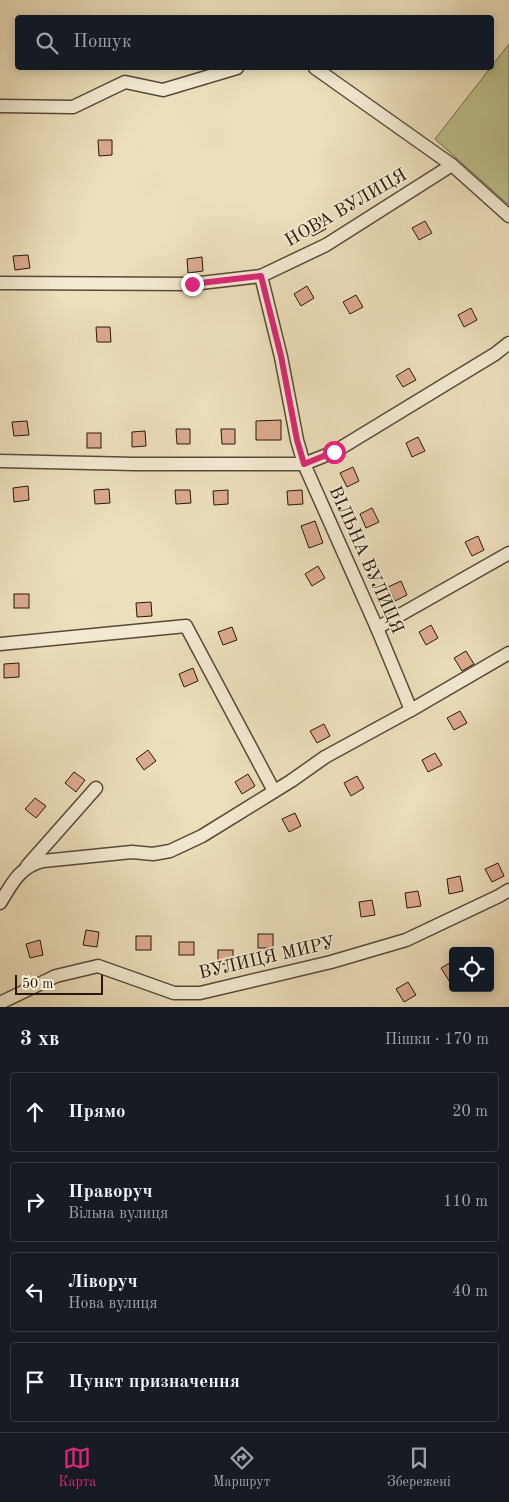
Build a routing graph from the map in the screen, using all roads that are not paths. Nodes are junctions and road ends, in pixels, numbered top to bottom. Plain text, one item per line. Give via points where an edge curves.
1 (230, 70) edge
2 (318, 70) edge
3 (0, 106) edge
4 (452, 165) junction
5 (509, 216) edge
6 (261, 276) junction
7 (0, 283) edge
8 (509, 343) edge
9 (0, 461) edge
10 (304, 464) junction
11 (509, 553) edge
12 (377, 628) junction
13 (0, 644) edge
14 (509, 653) edge
15 (411, 710) junction
16 (96, 788) dead end
17 (274, 791) junction
18 (24, 869) junction
19 (509, 890) edge
20 (0, 903) edge
21 (0, 1004) edge

1 - 3 street via 164,90 125,82 73,107
2 - 4 street
4 - 5 street
4 - 6 street, НОВА ВУЛИЦЯ via 326,245
6 - 7 street, НОВА ВУЛИЦЯ via 192,284
6 - 10 street, ВІЛЬНА ВУЛИЦЯ
8 - 10 street via 334,452
9 - 10 street
10 - 12 street, ВІЛЬНА ВУЛИЦЯ
11 - 12 street
12 - 15 street, ВІЛЬНА ВУЛИЦЯ
13 - 17 street via 186,626
14 - 15 street
15 - 17 street via 324,757
16 - 18 street
17 - 18 street via 202,836 170,851 42,861
18 - 20 street
19 - 21 street, ВУЛИЦЯ МИРУ via 406,940 332,962 200,993 174,993 98,966 56,976

